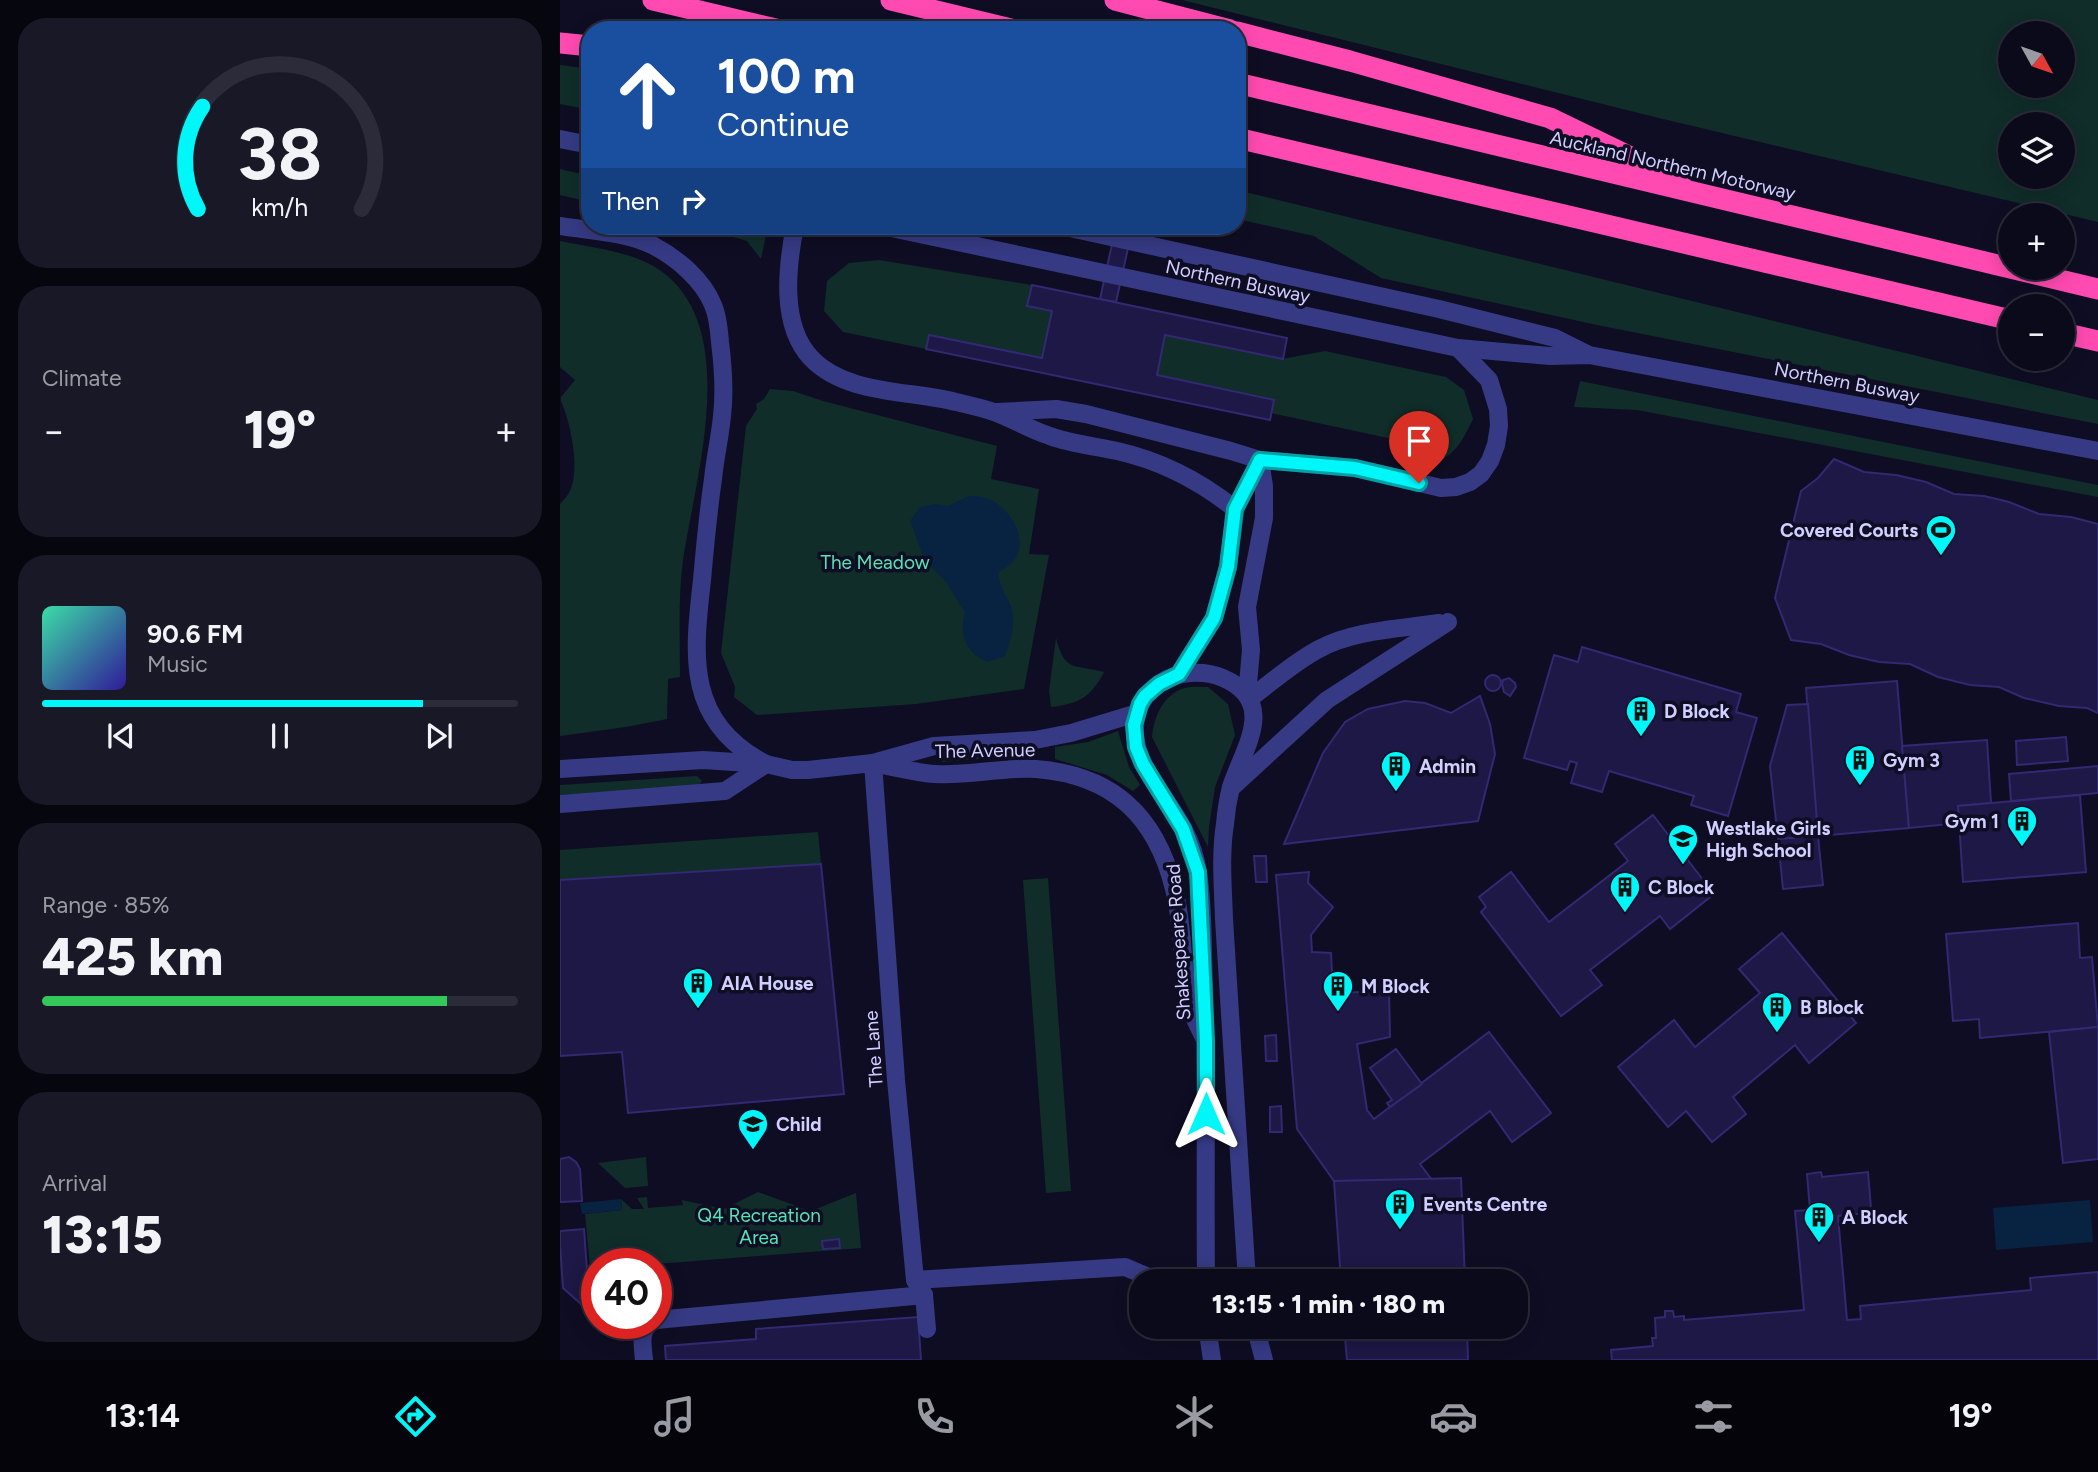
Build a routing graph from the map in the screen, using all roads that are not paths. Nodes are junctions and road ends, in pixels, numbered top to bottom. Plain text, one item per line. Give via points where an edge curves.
1 (653, 0) edge
2 (891, 0) edge
3 (1115, 0) edge
4 (742, 21) edge
5 (978, 21) edge
6 (1196, 21) edge
7 (1246, 34) edge
8 (560, 43) edge
9 (581, 45) edge
10 (1246, 85) edge
11 (560, 139) edge
12 (1246, 140) edge
13 (581, 143) edge
14 (1716, 199) junction
15 (560, 226) edge
16 (581, 230) edge
17 (610, 235) edge
18 (794, 235) edge
19 (924, 235) edge
20 (1102, 235) edge
21 (2098, 289) edge
22 (1998, 317) edge
23 (2075, 336) edge
24 (2098, 341) edge
25 (1458, 348) junction
26 (1589, 355) junction
27 (996, 412) junction
28 (2098, 451) edge
29 (1260, 460) junction
30 (1235, 509) junction
31 (1179, 674) junction
32 (1248, 697) junction
33 (1137, 713) junction
34 (873, 763) junction
35 (766, 764) junction
36 (560, 769) edge
37 (1231, 788) junction
38 (560, 804) edge
39 (1206, 1041) junction
40 (1130, 1269) edge
41 (1206, 1269) edge
42 (1246, 1269) edge
43 (920, 1288) junction
44 (672, 1318) edge
45 (927, 1329) dead end
46 (642, 1339) edge
47 (1209, 1339) edge
48 (1258, 1339) edge
49 (644, 1360) edge
50 (1212, 1360) edge
51 (1264, 1360) edge

1 - 4 highway
2 - 5 highway
3 - 6 highway
7 - 14 highway via 1550,118
8 - 9 highway
10 - 14 highway, Auckland Northern Motorway
11 - 13 street
12 - 22 highway
14 - 21 highway, Auckland Northern Motorway
15 - 16 street
17 - 35 street via 652,245 691,274 714,306 723,368 722,415 697,623 696,667 705,702 719,727
18 - 27 street via 789,314 818,365 861,384
19 - 25 street, Northern Busway
20 - 26 street, Northern Busway via 1439,309 1555,338
23 - 24 highway
25 - 26 street, Northern Busway
25 - 29 street via 1489,380 1498,409 1490,461 1470,482 1441,488 1355,468
26 - 28 street, Northern Busway
27 - 29 street via 1056,409 1086,414
27 - 30 street via 1052,437 1164,466
29 - 30 street
29 - 32 street via 1264,518 1247,607 1251,650
30 - 31 street via 1220,602
31 - 32 street via 1215,675
31 - 33 street via 1153,688
32 - 37 street via 1254,715 1250,743
32 - 37 street via 1334,642 1448,622 1327,700
33 - 34 street, The Avenue via 1035,740 934,746
33 - 39 street, Shakespeare Road via 1136,747 1183,829 1198,872
34 - 35 street, The Avenue via 808,770
34 - 39 street, The Avenue via 935,774 1036,769 1076,776 1118,796 1148,825 1171,875 1190,1008
34 - 43 street, The Lane via 895,1067
35 - 36 street, The Avenue via 703,760
35 - 38 street via 725,791
37 - 42 street via 1224,826 1224,919
39 - 41 street, Shakespeare Road
40 - 43 street
43 - 44 street
43 - 45 street, The Lane
46 - 49 street
47 - 50 street
48 - 51 street

